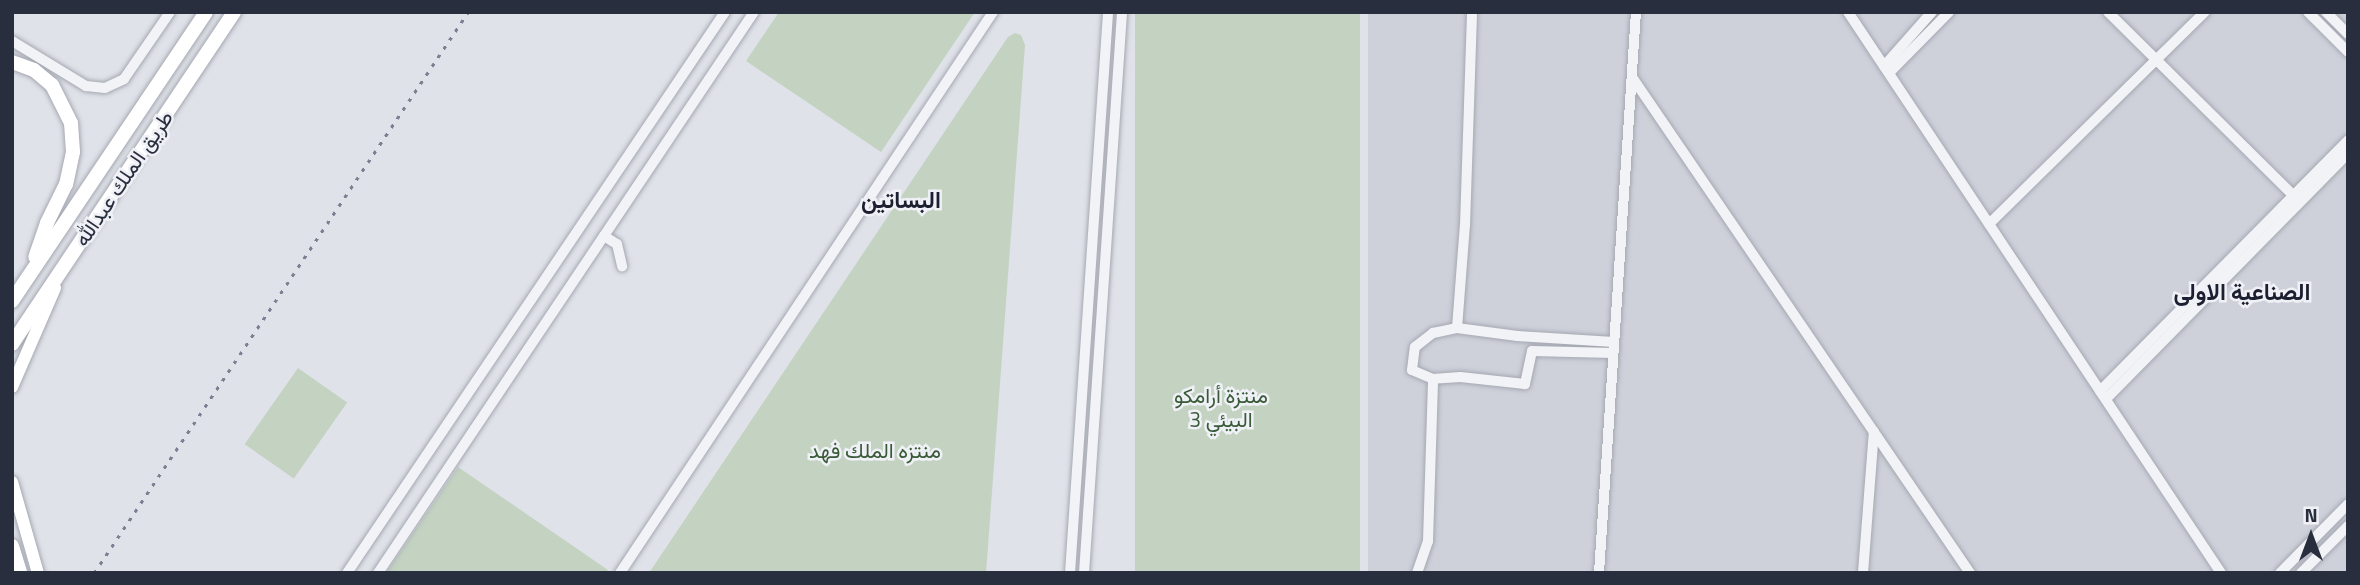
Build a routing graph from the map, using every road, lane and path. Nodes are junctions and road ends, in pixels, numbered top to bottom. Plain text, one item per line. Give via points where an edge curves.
1 (170, 12) edge
2 (206, 12) edge
3 (234, 12) edge
4 (725, 12) edge
5 (754, 12) edge
6 (993, 12) edge
7 (1108, 12) edge
8 (1122, 12) edge
9 (1472, 12) edge
10 (1636, 12) edge
11 (1848, 12) edge
12 (1932, 12) edge
13 (1949, 12) edge
14 (2108, 12) edge
15 (2205, 12) edge
16 (2308, 12) edge
17 (2326, 12) edge
18 (2348, 34) edge
19 (12, 41) edge
20 (2348, 52) edge
21 (2156, 59) junction
22 (12, 62) edge
23 (1886, 69) junction
24 (1632, 77) junction
25 (2348, 140) edge
26 (2348, 154) edge
27 (2297, 198) junction
28 (1094, 214) junction
29 (1108, 215) junction
30 (1989, 224) junction
31 (604, 236) junction
32 (622, 266) dead end
33 (61, 271) junction
34 (29, 275) junction
35 (12, 301) edge
36 (1457, 328) junction
37 (1614, 342) junction
38 (12, 344) edge
39 (1614, 354) junction
40 (1433, 379) junction
41 (12, 387) edge
42 (1082, 393) junction
43 (1097, 394) junction
44 (2103, 395) junction
45 (1874, 431) junction
46 (12, 482) edge
47 (2348, 504) edge
48 (2348, 526) edge
49 (12, 546) edge
50 (2301, 551) junction
51 (2311, 563) junction
52 (19, 573) edge
53 (38, 573) edge
54 (347, 573) edge
55 (378, 573) edge
56 (620, 573) edge
57 (1070, 573) edge
58 (1084, 573) edge
59 (1417, 573) edge
60 (1599, 573) edge
61 (1863, 573) edge
62 (1970, 573) edge
63 (2221, 573) edge
64 (2280, 573) edge
65 (2301, 573) edge

1 - 19 street via 124,79 106,88 86,86
2 - 34 highway, طريق الملك عبدالله
3 - 33 highway, طريق الملك عبدالله
4 - 54 street
5 - 31 street
6 - 56 street
7 - 28 street
8 - 29 street
9 - 36 street
10 - 24 street
11 - 23 street
12 - 23 street
13 - 23 street
14 - 21 street
15 - 21 street
16 - 20 street
17 - 18 street
21 - 27 street
21 - 30 street
22 - 34 highway via 34,70 52,85 71,124 73,152 66,184
23 - 30 street
24 - 37 street
24 - 45 street
25 - 27 street
26 - 27 street
27 - 44 street
28 - 29 street
28 - 42 street
29 - 43 street
30 - 44 street
31 - 32 street via 617,244
31 - 55 street
33 - 38 highway, طريق الملك عبدالله
33 - 41 main road
34 - 35 highway, طريق الملك عبدالله
36 - 37 street
36 - 40 street via 1433,333 1415,347 1412,370
37 - 39 street
39 - 40 street via 1532,351 1525,384
39 - 60 street
40 - 59 street via 1428,541
42 - 43 street
42 - 57 street
43 - 58 street
44 - 63 street
45 - 61 street
45 - 62 street
46 - 53 main road
47 - 50 street
48 - 51 street
49 - 52 highway
50 - 51 street
50 - 64 street
51 - 65 street

